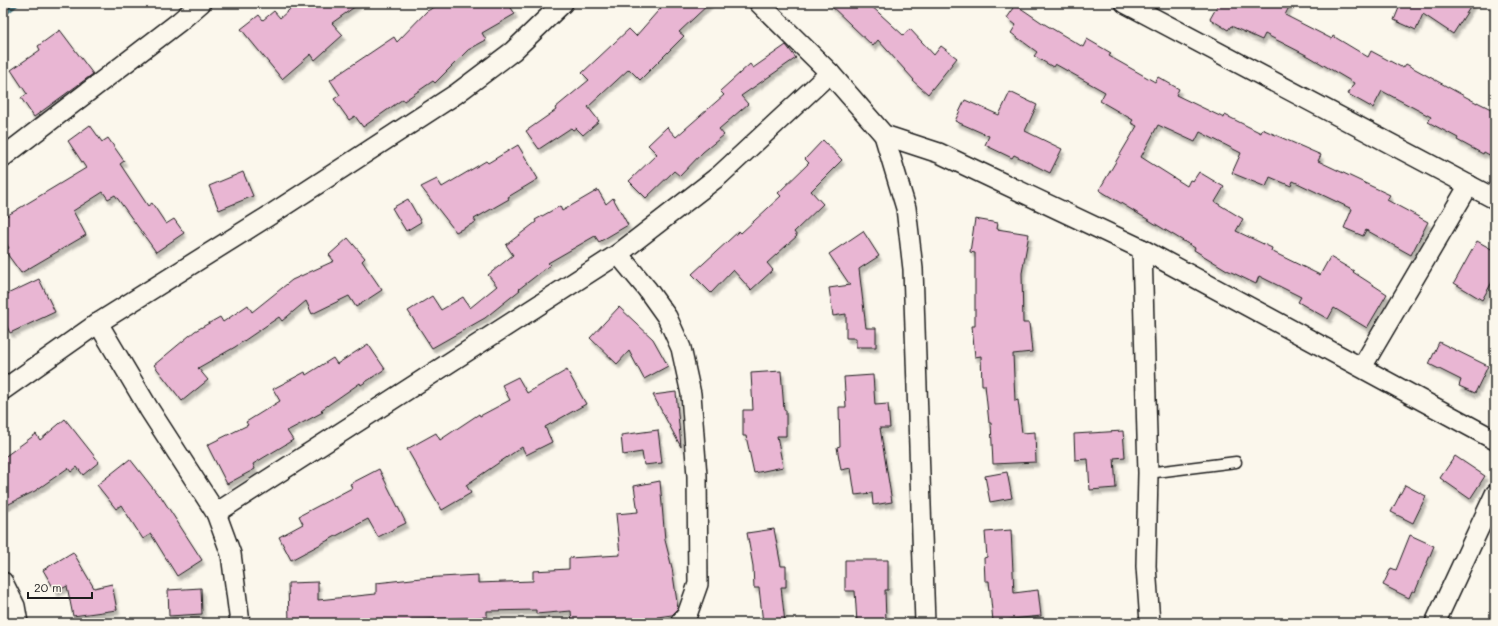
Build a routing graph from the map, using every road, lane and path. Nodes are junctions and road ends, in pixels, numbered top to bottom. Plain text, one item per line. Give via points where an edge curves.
1 (201, 3) edge
2 (563, 3) edge
3 (759, 3) edge
4 (1125, 3) edge
5 (830, 73) junction
6 (884, 136) junction
7 (3, 157) edge
8 (1469, 185) junction
9 (1495, 199) edge
10 (1142, 249) junction
11 (618, 254) junction
12 (98, 323) junction
13 (1362, 367) junction
14 (3, 390) edge
15 (1495, 440) edge
16 (1236, 462) dead end
17 (1148, 473) junction
18 (1495, 494) edge
19 (216, 513) junction
20 (3, 582) edge
21 (18, 623) edge
22 (240, 623) edge
23 (680, 623) edge
24 (925, 623) edge
25 (1150, 623) edge
26 (1435, 623) edge

1 - 7 street
2 - 12 street via 513,50 456,94
3 - 5 street
4 - 8 street
5 - 6 street
5 - 11 street via 720,175
6 - 10 street via 939,152
6 - 24 street via 906,208 913,269
8 - 9 street
8 - 13 street
10 - 13 street
10 - 17 street
11 - 19 street
11 - 23 street via 667,317 681,348 691,394 697,476 698,584 686,615
12 - 14 street
12 - 19 street via 149,409
13 - 15 street
16 - 17 lane
17 - 25 street via 1146,566
18 - 26 street
19 - 22 street via 231,554
20 - 21 street via 15,606

